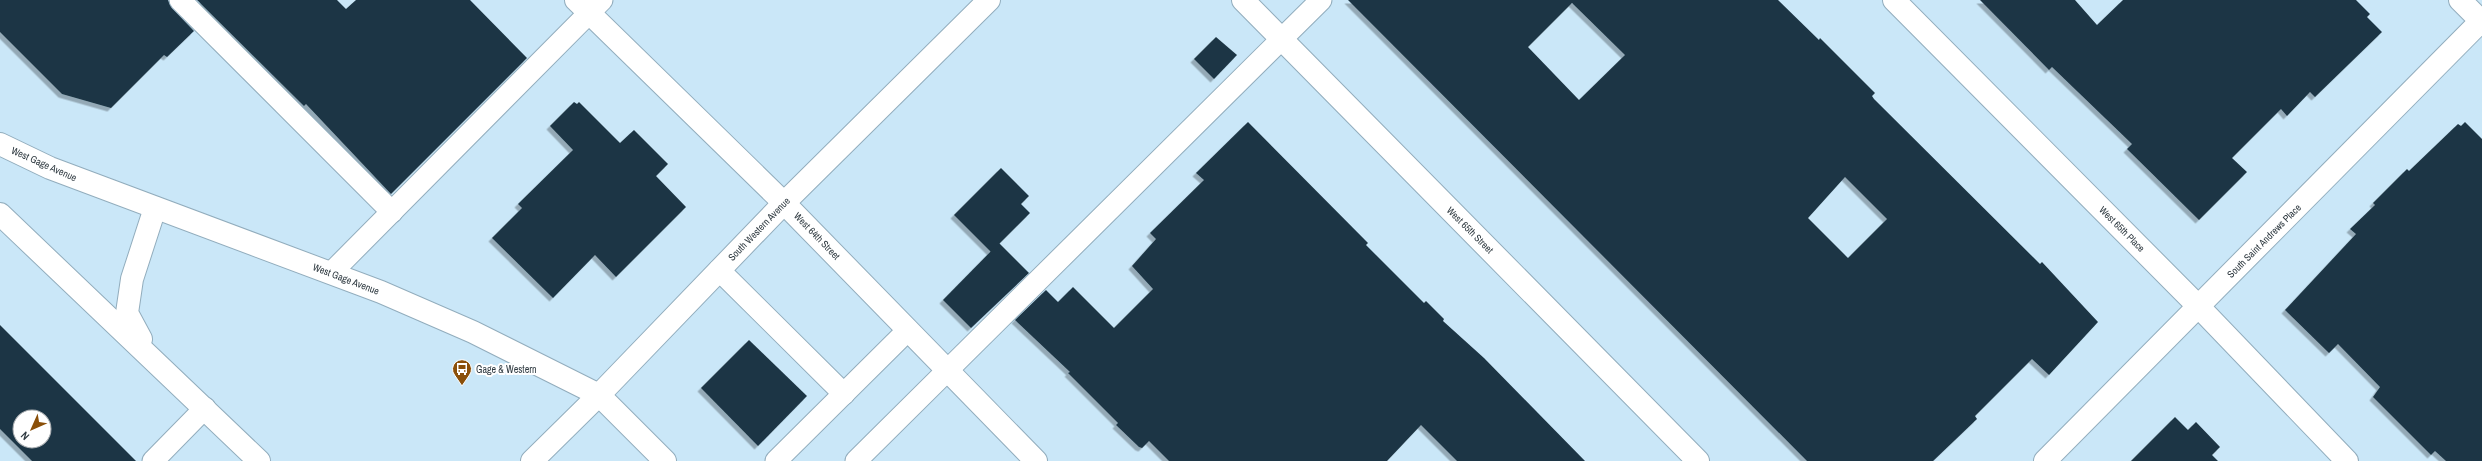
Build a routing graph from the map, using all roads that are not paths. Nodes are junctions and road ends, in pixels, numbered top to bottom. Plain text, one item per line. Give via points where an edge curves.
1 (180, 0) edge
2 (989, 0) edge
3 (1321, 0) edge
4 (1894, 0) edge
5 (2460, 0) edge
6 (1244, 1) edge
7 (589, 4) edge
8 (2482, 21) edge
9 (1282, 39) junction
10 (0, 144) edge
11 (784, 203) junction
12 (155, 208) junction
13 (392, 212) junction
14 (0, 214) edge
15 (719, 270) junction
16 (331, 273) junction
17 (2198, 307) junction
18 (908, 330) junction
19 (148, 353) junction
20 (947, 370) junction
21 (844, 394) junction
22 (599, 395) junction
23 (205, 408) junction
24 (153, 461) edge
25 (260, 461) edge
26 (532, 461) edge
27 (665, 461) edge
28 (776, 461) edge
29 (856, 461) edge
30 (1036, 461) edge
31 (1698, 461) edge
32 (2045, 461) edge
33 (2347, 461) edge

1 - 13 lane
2 - 11 street, South Western Avenue
3 - 9 lane
4 - 17 street, West 65th Place
5 - 8 street
6 - 9 street, West 65th Street
7 - 11 street, West 64th Street
7 - 13 lane
8 - 17 street, South Saint Andrews Place
9 - 20 lane
9 - 31 street, West 65th Street
10 - 12 street, West Gage Avenue via 50,168
11 - 15 street, South Western Avenue
11 - 18 street, West 64th Street
12 - 16 street, West Gage Avenue
12 - 19 street via 132,279 127,313
13 - 16 lane
14 - 19 street
15 - 21 lane
15 - 22 street, South Western Avenue
16 - 22 street, West Gage Avenue via 473,332
17 - 32 street, South Saint Andrews Place
17 - 33 street, West 65th Place
18 - 20 street, West 64th Street
18 - 21 lane
19 - 23 street
20 - 29 lane
20 - 30 street, West 64th Street
21 - 28 lane
22 - 26 street, South Western Avenue
22 - 27 street, West Gage Avenue
23 - 24 lane
23 - 25 street

